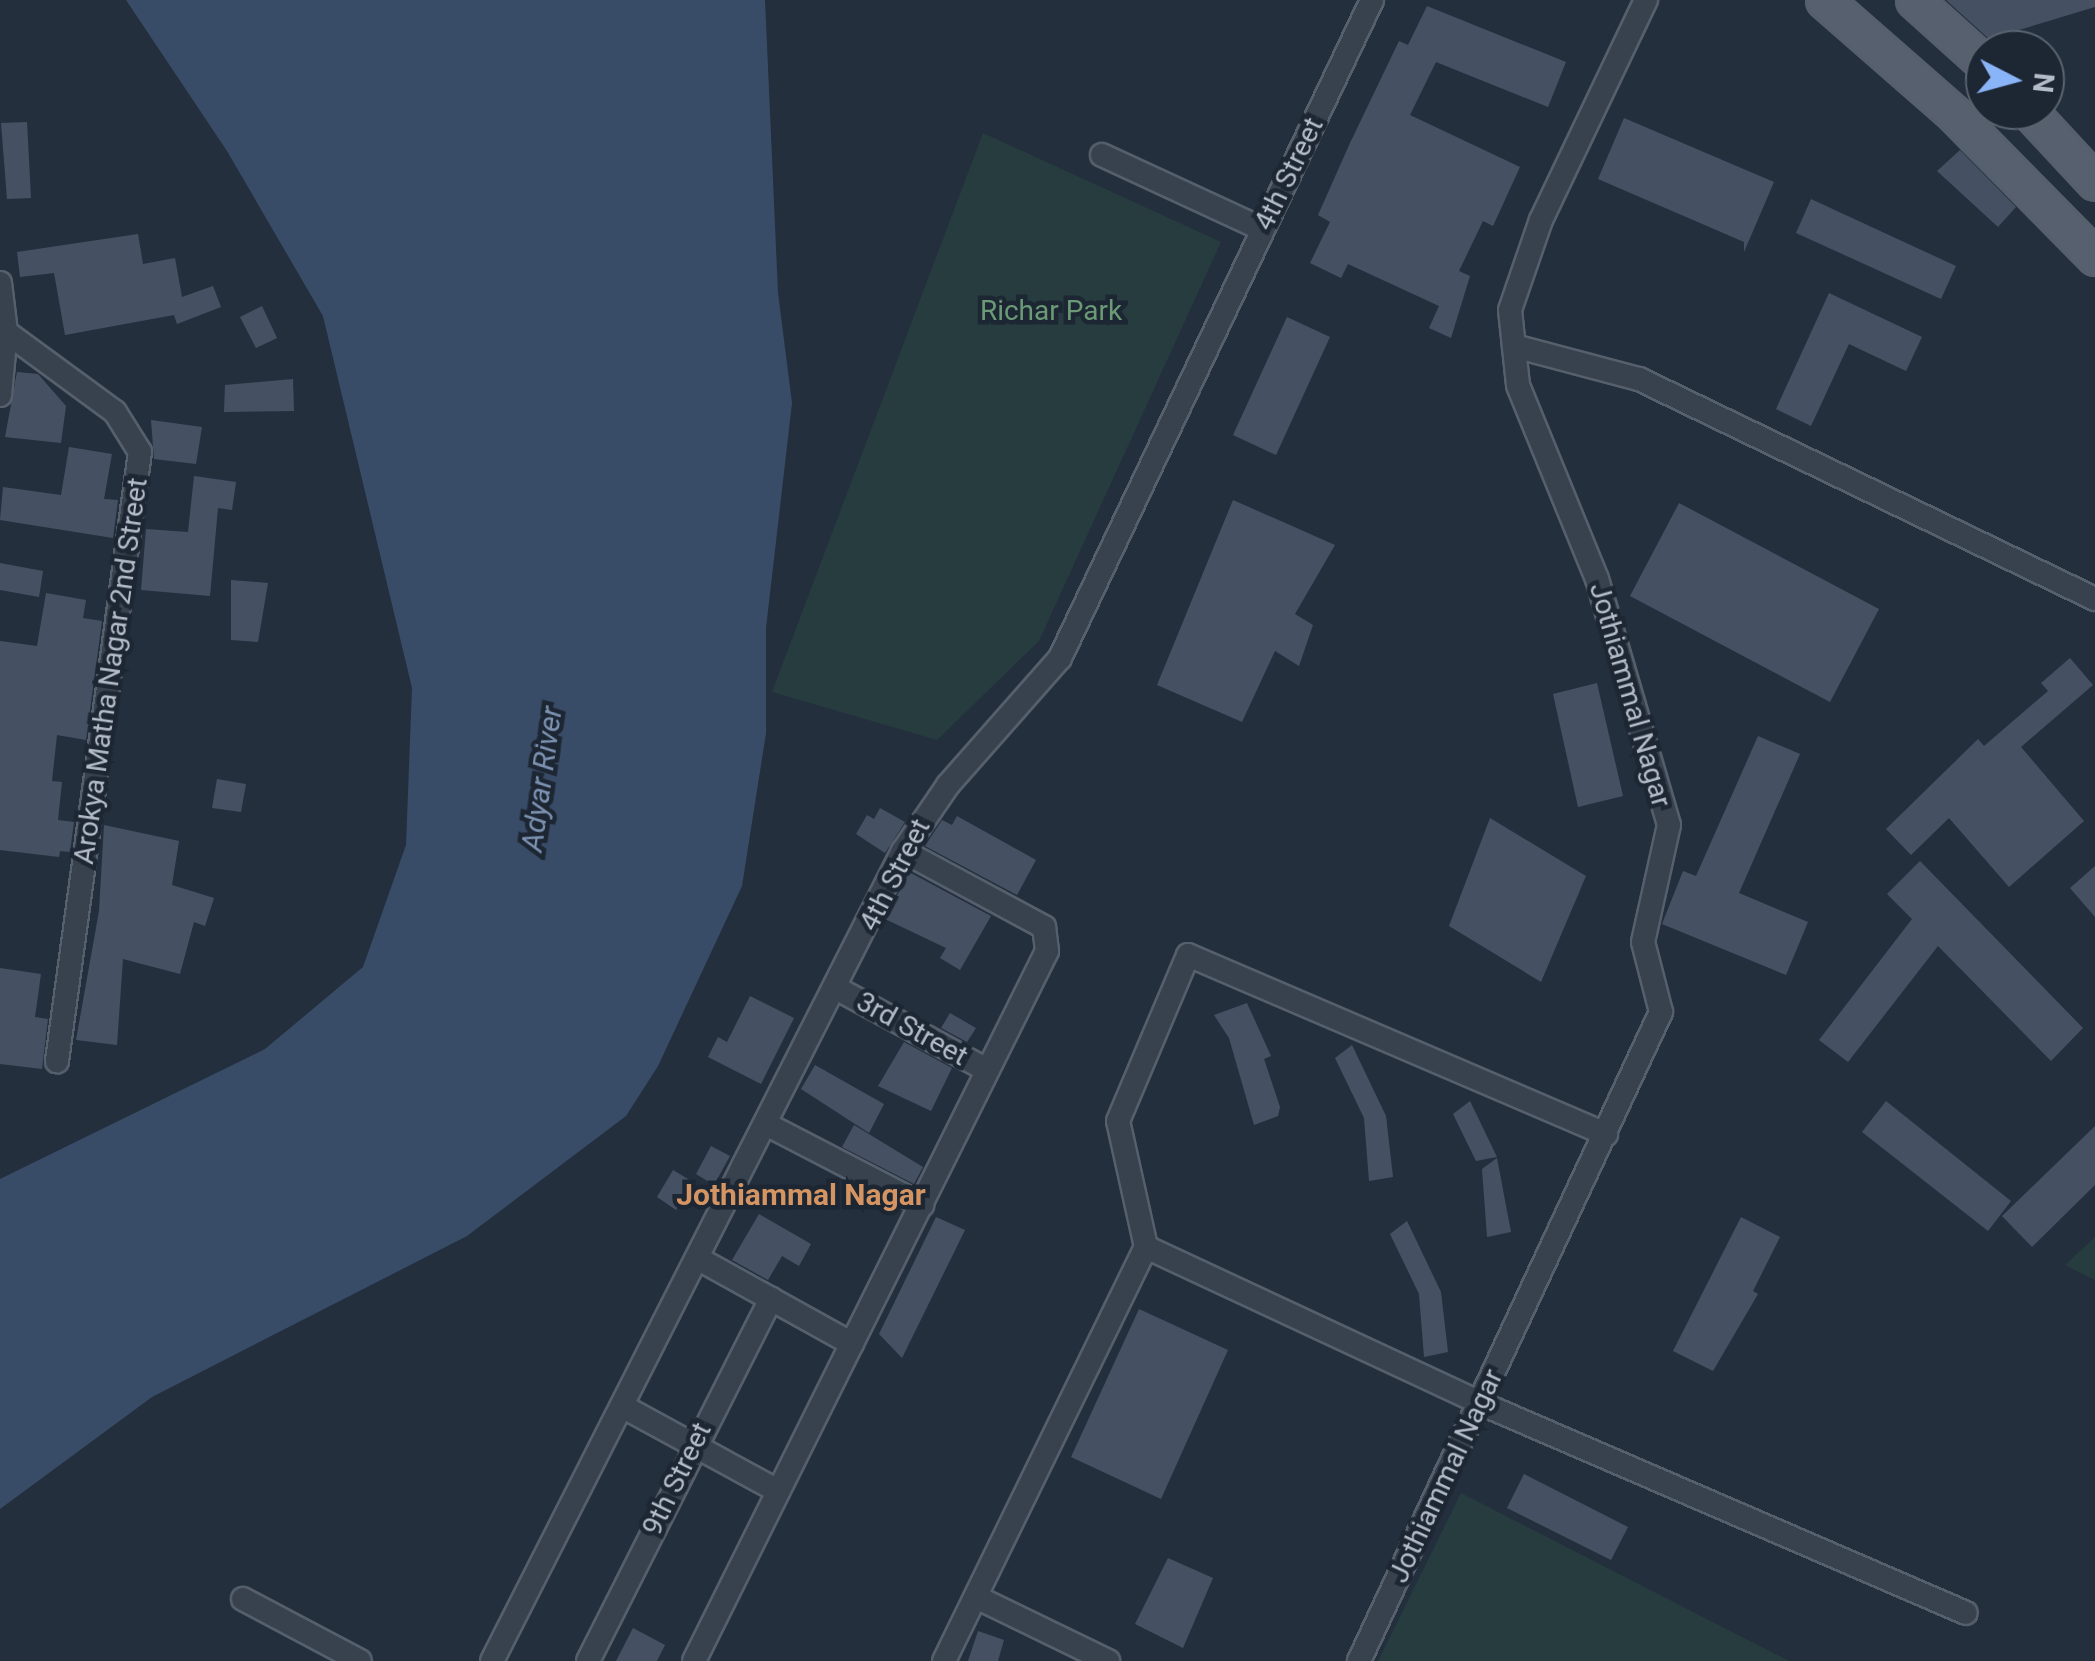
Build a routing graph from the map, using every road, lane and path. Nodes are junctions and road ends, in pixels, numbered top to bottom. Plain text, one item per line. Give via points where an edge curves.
1 (1372, 0) edge
2 (1646, 0) edge
3 (1824, 0) edge
4 (1914, 0) edge
5 (1965, 46) edge
6 (2047, 130) edge
7 (1102, 155) dead end
8 (2095, 182) edge
9 (1262, 229) junction
10 (2095, 257) edge
11 (0, 284) edge
12 (6, 332) junction
13 (1514, 346) junction
14 (0, 395) edge
15 (2095, 599) edge
16 (903, 851) junction
17 (836, 988) junction
18 (57, 1061) dead end
19 (987, 1070) junction
20 (766, 1124) junction
21 (1606, 1134) junction
22 (922, 1205) junction
23 (1146, 1246) junction
24 (696, 1258) junction
25 (770, 1299) junction
26 (852, 1344) junction
27 (1480, 1404) junction
28 (622, 1406) junction
29 (694, 1444) junction
30 (778, 1492) junction
31 (976, 1597) junction
32 (243, 1599) dead end
33 (1966, 1613) dead end
34 (360, 1661) edge
35 (492, 1661) edge
36 (588, 1661) edge
37 (694, 1661) edge
38 (944, 1661) edge
39 (1108, 1661) edge
40 (1359, 1661) edge

1 - 9 street, 4th Street
2 - 13 street, Jothiammal Nagar via 1541,220 1510,310
3 - 10 main road via 1954,114
4 - 5 main road
6 - 8 main road
7 - 9 street
9 - 16 street, 4th Street via 1060,658 928,811
11 - 12 street
12 - 14 street
12 - 18 street, Arokya Matha Nagar 2nd Street via 115,412 140,452
13 - 15 street via 1639,379
13 - 21 street, Jothiammal Nagar via 1518,384 1597,579 1669,825 1642,942 1661,1012
16 - 17 street, 4th Street
16 - 19 street via 1048,933 1047,951
17 - 19 street, 3rd Street
17 - 20 street, 4th Street
19 - 22 street
20 - 22 street
20 - 24 street, 4th Street
21 - 23 street via 1188,954 1118,1122
21 - 27 street, Jothiammal Nagar
22 - 26 street
23 - 27 street
23 - 31 street
24 - 25 street
24 - 28 street, 4th Street
25 - 26 street
25 - 29 street, 9th Street
26 - 30 street
27 - 33 street
27 - 40 street, Jothiammal Nagar
28 - 29 street
28 - 35 street, 4th Street
29 - 30 street
29 - 36 street, 9th Street
30 - 37 street
31 - 38 street
31 - 39 street
32 - 34 street

